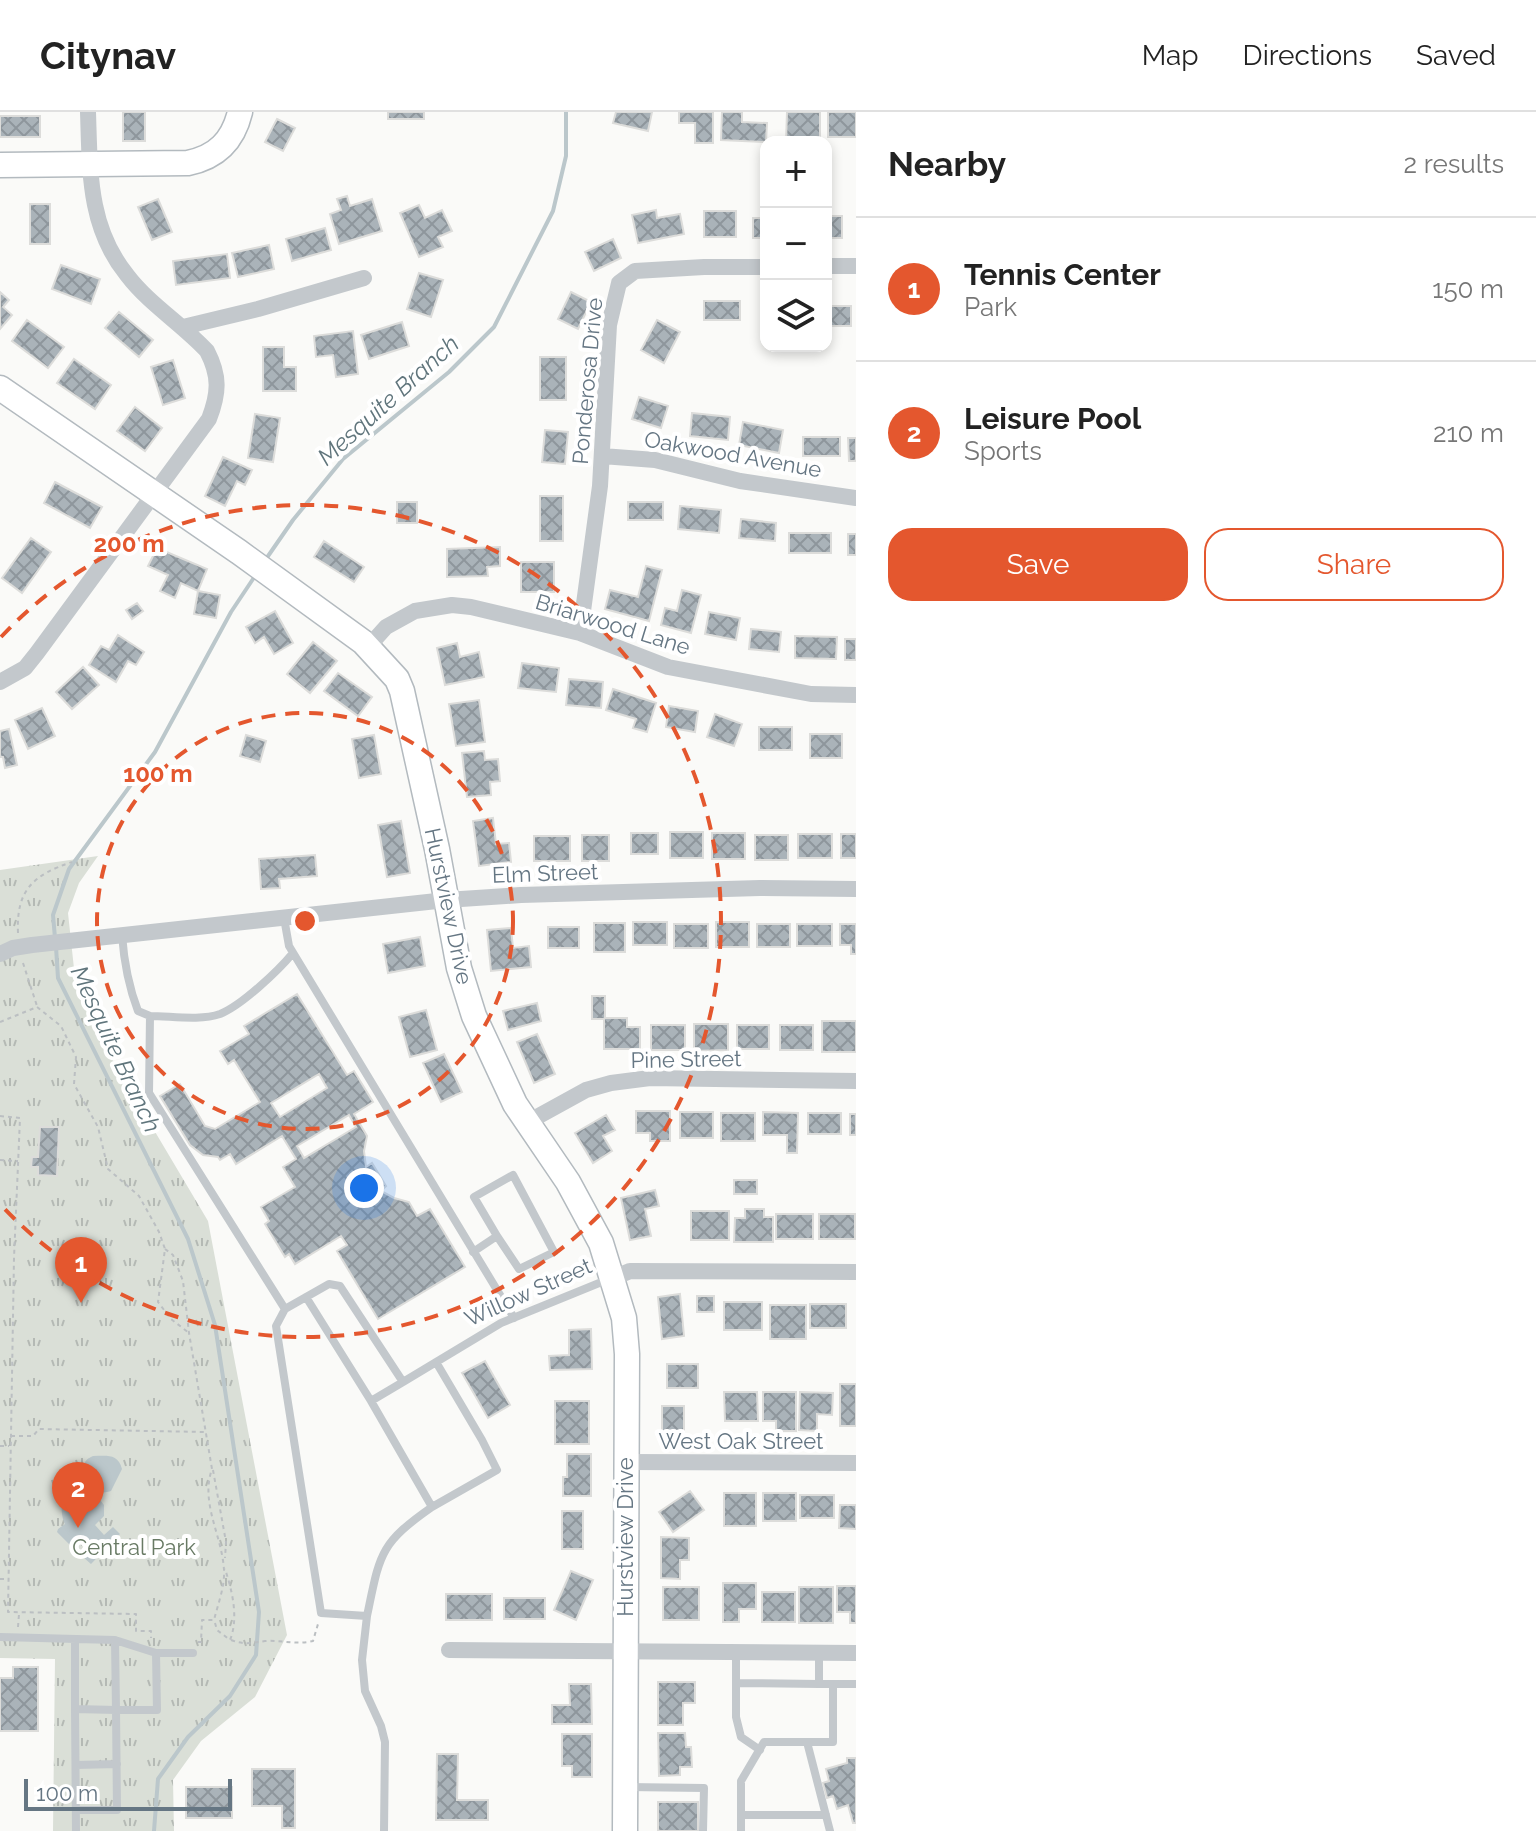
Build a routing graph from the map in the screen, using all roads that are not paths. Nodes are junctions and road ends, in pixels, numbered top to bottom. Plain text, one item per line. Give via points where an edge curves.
1 (88, 112) edge
2 (240, 112) edge
3 (90, 164) junction
4 (0, 165) edge
5 (832, 266) edge
6 (856, 266) edge
7 (760, 267) edge
8 (364, 278) dead end
9 (183, 327) junction
10 (0, 388) edge
11 (602, 456) junction
12 (154, 495) junction
13 (856, 498) edge
14 (580, 633) junction
15 (369, 646) junction
16 (0, 682) edge
17 (856, 695) edge
18 (856, 889) edge
19 (446, 900) junction
20 (284, 918) junction
21 (122, 935) junction
22 (293, 953) junction
23 (0, 954) edge
24 (150, 1016) junction
25 (856, 1081) edge
26 (526, 1123) junction
27 (497, 1236) junction
28 (473, 1252) junction
29 (856, 1272) edge
30 (613, 1278) junction
31 (306, 1297) junction
32 (285, 1309) junction
33 (514, 1318) junction
34 (436, 1362) junction
35 (403, 1382) junction
36 (371, 1401) junction
37 (625, 1462) junction
38 (856, 1463) edge
39 (432, 1507) junction
40 (367, 1616) junction
41 (0, 1637) edge
42 (75, 1639) junction
43 (115, 1640) junction
44 (449, 1650) dead end
45 (625, 1651) junction
46 (736, 1652) junction
47 (156, 1653) junction
48 (193, 1653) dead end
49 (819, 1653) junction
50 (856, 1653) edge
51 (736, 1683) junction
52 (819, 1684) junction
53 (833, 1684) junction
54 (856, 1684) edge
55 (75, 1709) junction
56 (116, 1710) junction
57 (807, 1742) junction
58 (760, 1750) junction
59 (117, 1764) junction
60 (76, 1765) junction
61 (625, 1787) junction
62 (76, 1810) junction
63 (741, 1815) junction
64 (826, 1815) junction
65 (76, 1831) edge
66 (384, 1831) edge
67 (625, 1831) edge
68 (703, 1831) edge
69 (741, 1831) edge
70 (830, 1831) edge

1 - 3 street
2 - 3 street via 220,151 204,160
3 - 4 street
3 - 9 street via 91,196 110,250 127,276
5 - 6 street
7 - 11 street, Ponderosa Drive via 635,271 619,283 609,325
8 - 9 street
9 - 12 street via 215,367 216,401 209,419
10 - 12 street, Hurstview Drive
11 - 13 street, Oakwood Avenue via 655,460 740,481
11 - 14 street, Ponderosa Drive
12 - 15 street, Hurstview Drive
12 - 16 street via 25,668
14 - 15 street, Briarwood Lane via 452,605 415,611 386,627
14 - 17 street, Briarwood Lane via 668,667 811,694
15 - 19 street, Hurstview Drive via 402,691
18 - 19 street, Elm Street
19 - 20 street, Elm Street
19 - 26 street, Hurstview Drive via 474,1016
20 - 21 street, Elm Street
20 - 22 lane
21 - 23 street, Elm Street via 18,947
21 - 24 lane via 130,990 138,1011
22 - 24 lane via 278,972 221,1014
22 - 28 lane
24 - 32 lane via 149,1093
25 - 26 street, Pine Street via 650,1078 586,1090
26 - 30 street, Hurstview Drive via 587,1214
27 - 27 lane via 519,1269 554,1252 513,1175 474,1197
27 - 28 lane
28 - 33 lane
29 - 30 street, Willow Street via 630,1271
30 - 33 lane, Willow Street
30 - 37 street, Hurstview Drive via 627,1354
31 - 32 lane
31 - 35 lane via 329,1284 340,1286
31 - 36 lane
32 - 40 lane via 276,1326 321,1613
33 - 34 lane, Willow Street
34 - 35 lane, Willow Street
34 - 39 lane via 497,1470
35 - 36 lane, Willow Street
36 - 39 lane
37 - 38 street, West Oak Street
37 - 45 street, Hurstview Drive
39 - 40 lane via 384,1549
40 - 66 lane via 362,1660 365,1691 385,1742
41 - 42 lane
42 - 43 lane
42 - 55 lane
43 - 47 lane
43 - 56 lane
44 - 45 street
45 - 46 street
45 - 61 street, Hurstview Drive
46 - 49 street
46 - 51 lane
47 - 48 lane
47 - 56 lane via 157,1710
49 - 50 street
49 - 52 lane
51 - 52 lane
51 - 58 lane via 741,1737
52 - 53 lane
53 - 54 lane
53 - 57 lane via 833,1742
55 - 56 lane
55 - 60 lane
56 - 59 lane
57 - 58 lane via 764,1742
57 - 64 lane
58 - 63 lane via 741,1781
59 - 60 lane
59 - 62 lane via 117,1810
60 - 62 lane
61 - 67 street, Hurstview Drive
61 - 68 lane via 704,1788
62 - 65 lane
63 - 64 lane
63 - 69 lane
64 - 70 lane

